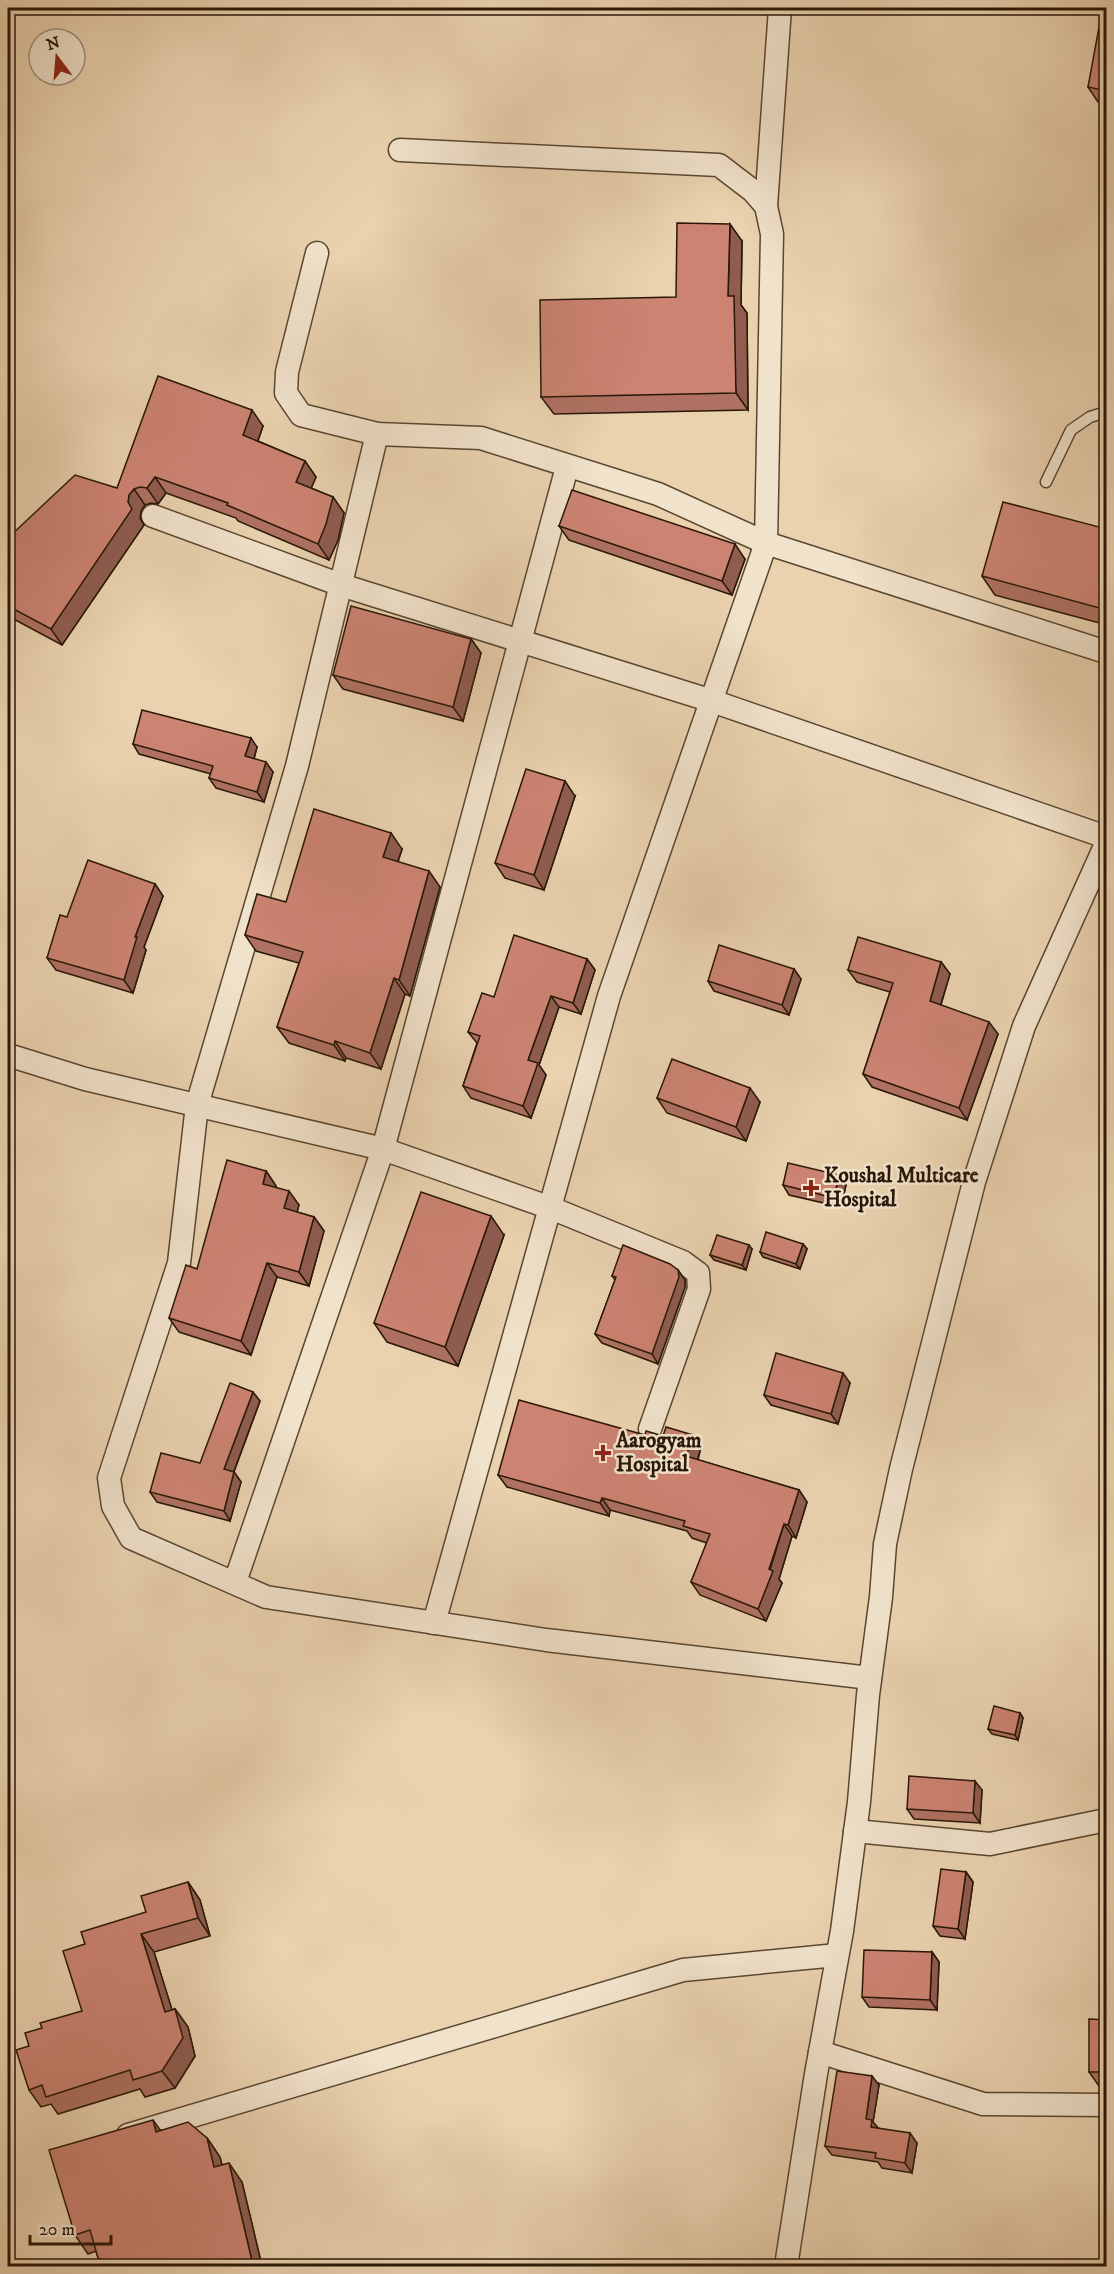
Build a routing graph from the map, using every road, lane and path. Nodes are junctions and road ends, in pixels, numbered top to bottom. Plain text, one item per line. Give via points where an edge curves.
1 (780, 8) edge
2 (400, 150) dead end
3 (766, 206) junction
4 (317, 253) dead end
5 (1107, 412) edge
6 (377, 434) junction
7 (567, 466) junction
8 (1046, 482) dead end
9 (153, 516) dead end
10 (766, 543) junction
11 (341, 585) junction
12 (520, 641) junction
13 (1107, 652) edge
14 (712, 701) junction
15 (1107, 837) edge
16 (1107, 844) edge
17 (8, 1055) edge
18 (197, 1105) junction
19 (383, 1149) junction
20 (551, 1208) junction
21 (650, 1429) dead end
22 (235, 1582) junction
23 (434, 1623) junction
24 (870, 1678) junction
25 (1102, 1821) edge
26 (855, 1831) junction
27 (837, 1955) junction
28 (820, 2052) junction
29 (1107, 2105) edge
30 (109, 2141) edge
31 (786, 2266) edge

1 - 3 street
2 - 3 street via 719,165
3 - 10 street via 772,234
4 - 6 street via 287,372 286,393 301,415
5 - 8 lane via 1090,417 1071,430
6 - 7 street via 481,438
6 - 11 street
7 - 10 street via 658,494
7 - 12 street
9 - 11 street
10 - 13 street
10 - 14 street
11 - 12 street
11 - 18 street via 297,766
12 - 14 street
12 - 19 street
14 - 15 street
14 - 20 street via 609,996
16 - 24 street via 1024,1026 975,1182 885,1544
17 - 18 street
18 - 19 street
18 - 22 street via 179,1263 109,1478 113,1506 131,1538
19 - 20 street
19 - 22 street
20 - 21 street via 683,1262 698,1273 699,1289
20 - 23 street
22 - 23 street via 266,1597
23 - 24 street
24 - 26 street
25 - 26 street via 990,1844
26 - 27 street
27 - 28 street
27 - 30 street via 683,1970
28 - 29 street via 983,2104
28 - 31 street

